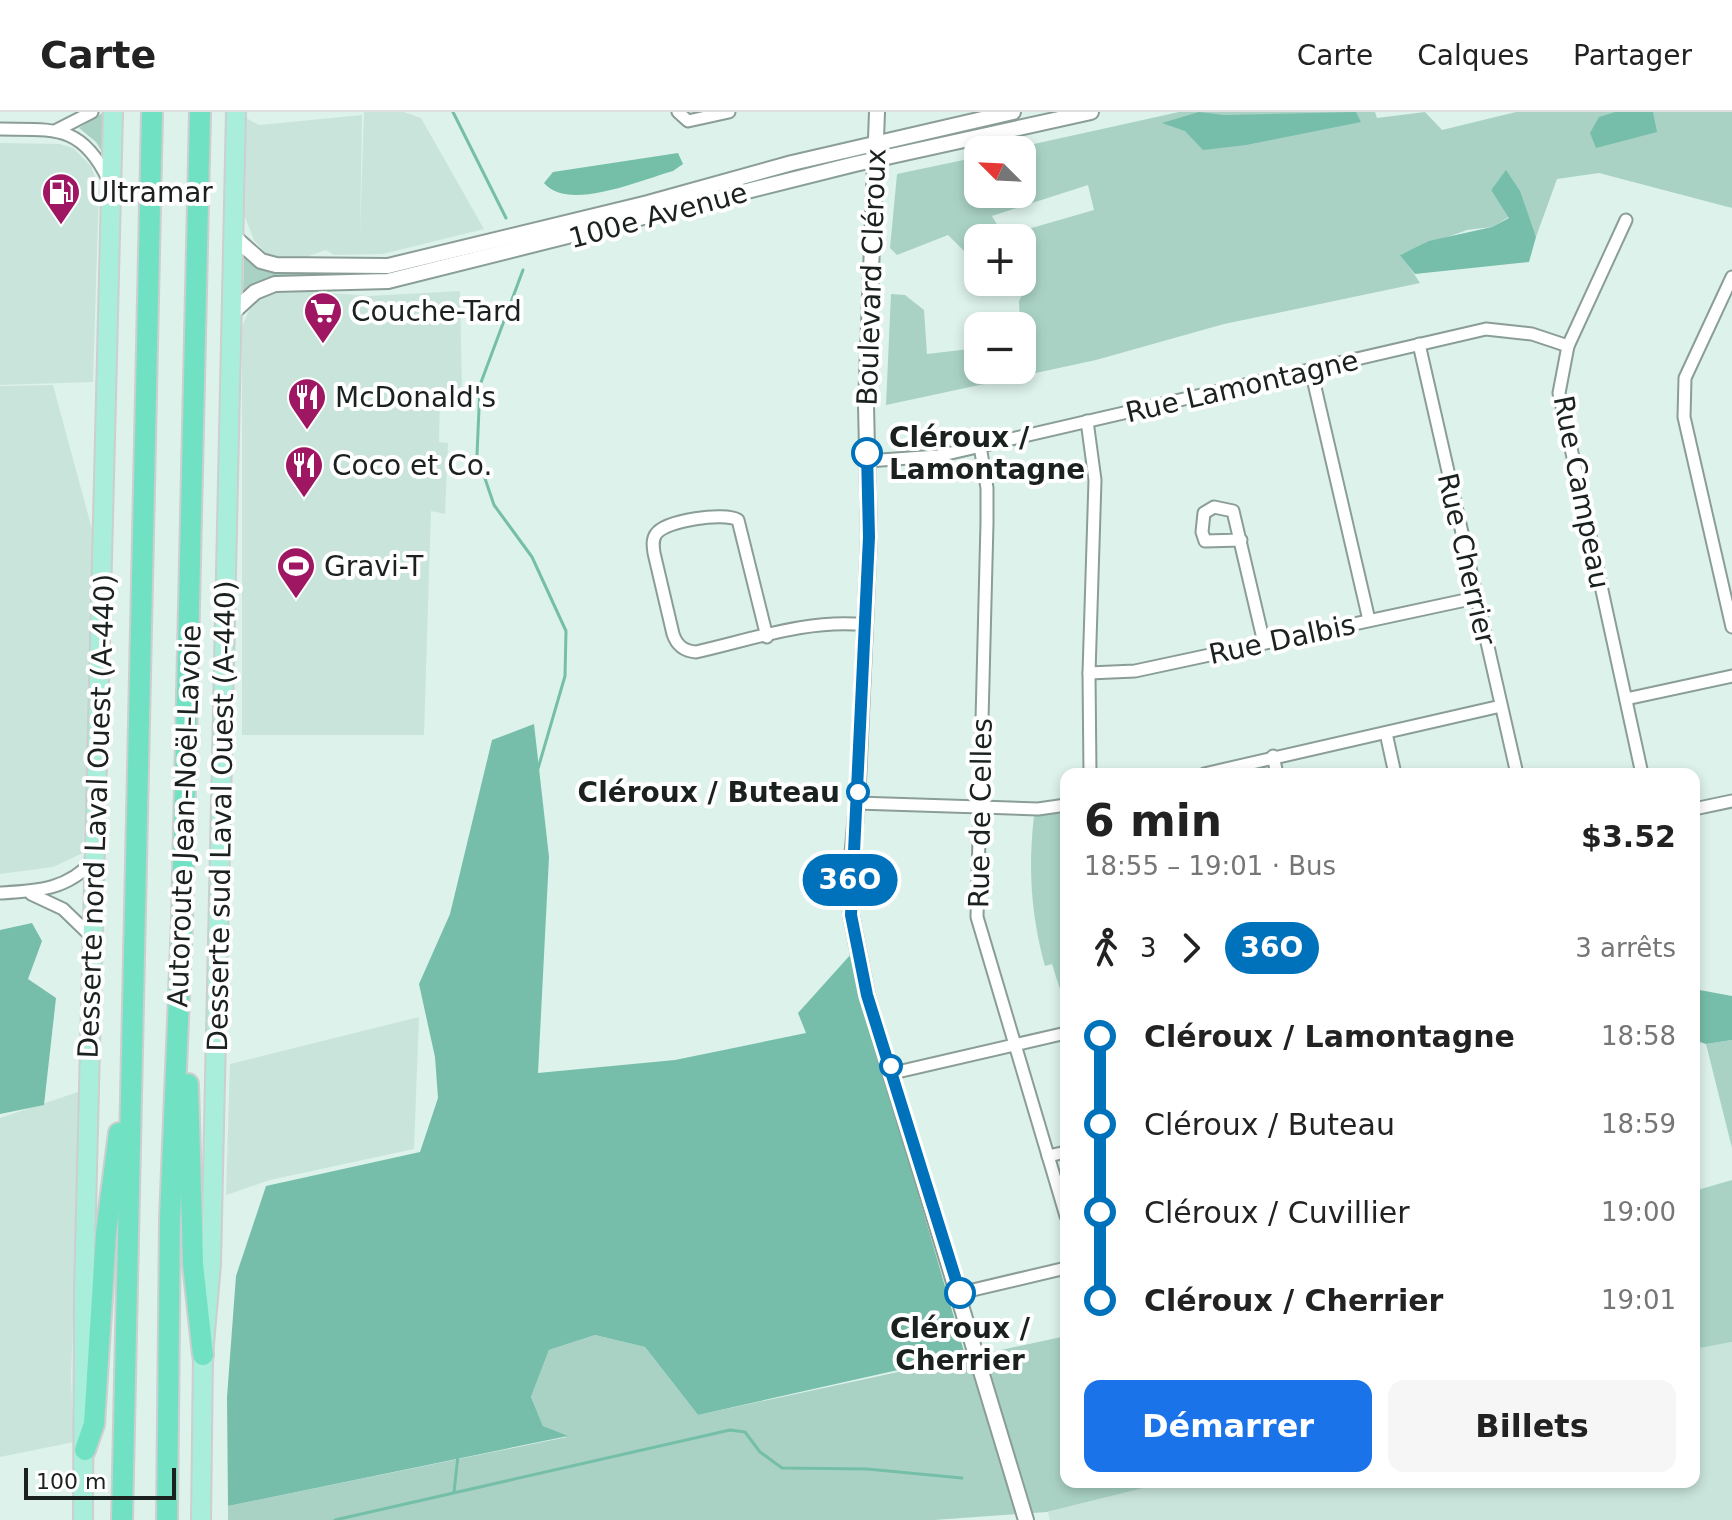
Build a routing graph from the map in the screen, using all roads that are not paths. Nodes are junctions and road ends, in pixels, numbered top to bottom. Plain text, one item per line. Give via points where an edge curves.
1 (92, 112) edge
2 (113, 112) edge
3 (152, 112) edge
4 (200, 112) edge
5 (236, 112) edge
6 (678, 112) edge
7 (729, 112) edge
8 (877, 112) edge
9 (1013, 112) edge
10 (1091, 112) edge
11 (0, 129) edge
12 (57, 130) junction
13 (876, 143) junction
14 (876, 161) junction
15 (112, 187) junction
16 (1626, 220) dead end
17 (233, 236) junction
18 (1732, 277) edge
19 (231, 314) junction
20 (1419, 344) junction
21 (1568, 346) junction
22 (1311, 370) junction
23 (1087, 421) junction
24 (980, 446) junction
25 (867, 461) junction
26 (1241, 540) dead end
27 (1475, 598) junction
28 (1369, 620) junction
29 (866, 625) junction
30 (1732, 627) edge
31 (767, 637) junction
32 (1264, 643) junction
33 (1089, 673) junction
34 (1732, 676) edge
35 (1626, 699) junction
36 (1501, 706) junction
37 (1386, 733) junction
38 (1273, 756) junction
39 (1090, 768) edge
40 (1227, 768) edge
41 (1276, 768) edge
42 (1394, 768) edge
43 (1516, 768) edge
44 (1641, 768) edge
45 (1732, 801) edge
46 (857, 803) junction
47 (977, 806) junction
48 (1060, 806) edge
49 (1700, 808) edge
50 (94, 859) junction
51 (0, 893) edge
52 (31, 893) junction
53 (182, 920) junction
54 (92, 937) junction
55 (132, 1026) junction
56 (1060, 1034) edge
57 (1014, 1045) junction
58 (893, 1073) junction
59 (1060, 1153) edge
60 (1048, 1156) junction
61 (1060, 1196) edge
62 (1060, 1269) edge
63 (960, 1293) junction
64 (203, 1355) junction
65 (85, 1450) junction
66 (83, 1520) edge
67 (122, 1520) edge
68 (167, 1520) edge
69 (201, 1520) edge
70 (1026, 1520) edge

1 - 12 street
2 - 15 main road, Desserte nord Laval Ouest (A-440)
3 - 55 highway, Autoroute Jean-Noël-Lavoie
4 - 53 highway, Autoroute Jean-Noël-Lavoie
5 - 17 main road, Desserte sud Laval Ouest (A-440)
6 - 7 street via 688,121
8 - 13 street, Boulevard Cléroux
9 - 13 street, 100e Avenue
10 - 14 street, 100e Avenue
11 - 12 street
12 - 15 street via 88,146
13 - 14 street, Boulevard Cléroux
13 - 17 street, 100e Avenue via 388,266 276,265 261,261
14 - 19 street, 100e Avenue via 388,281 275,284 255,292
14 - 25 street, Boulevard Cléroux
15 - 50 main road, Desserte nord Laval Ouest (A-440)
16 - 21 street, Rue Campeau
17 - 19 main road, Desserte sud Laval Ouest (A-440)
18 - 30 street via 1682,394
19 - 64 main road, Desserte sud Laval Ouest (A-440) via 211,1264
20 - 21 street, Rue Lamontagne via 1486,329 1532,334
20 - 22 street, Rue Lamontagne
20 - 27 street, Rue Cherrier
21 - 35 street, Rue Campeau via 1559,393 1561,417
22 - 23 street, Rue Lamontagne
22 - 28 street
23 - 24 street, Rue Lamontagne
23 - 33 street via 1095,480
24 - 25 street, Rue Lamontagne via 908,461
24 - 47 street, Rue de Celles via 987,511
25 - 29 street, Boulevard Cléroux
26 - 32 street
27 - 28 street, Rue Dalbis
27 - 36 street, Rue Cherrier
28 - 32 street, Rue Dalbis
29 - 31 street via 827,623
29 - 46 street, Boulevard Cléroux
31 - 31 street via 696,652 677,644 654,553 657,533 666,526 719,515 738,520
32 - 33 street, Rue Dalbis via 1135,671
33 - 39 street
34 - 35 street
35 - 44 street, Rue Campeau
36 - 37 street
36 - 43 street, Rue Cherrier
37 - 38 street
37 - 42 street
38 - 40 street
38 - 41 street
45 - 49 street
46 - 47 street
46 - 58 street, Boulevard Cléroux via 851,915 867,995
47 - 48 street
47 - 57 street, Rue de Celles via 977,917
50 - 52 street via 67,882
50 - 54 main road, Desserte nord Laval Ouest (A-440)
51 - 52 street
52 - 54 street via 63,909
53 - 64 highway via 193,1264
53 - 68 highway, Autoroute Jean-Noël-Lavoie via 170,1219
54 - 65 main road, Desserte nord Laval Ouest (A-440)
55 - 65 highway via 106,1233 94,1424
55 - 67 highway, Autoroute Jean-Noël-Lavoie
56 - 57 street
57 - 58 street
57 - 60 street, Rue de Celles
58 - 63 street, Boulevard Cléroux
59 - 60 street
60 - 61 street, Rue de Celles
62 - 63 street
63 - 70 street, Boulevard Cléroux
64 - 69 main road, Desserte sud Laval Ouest (A-440)
65 - 66 main road, Desserte nord Laval Ouest (A-440)

